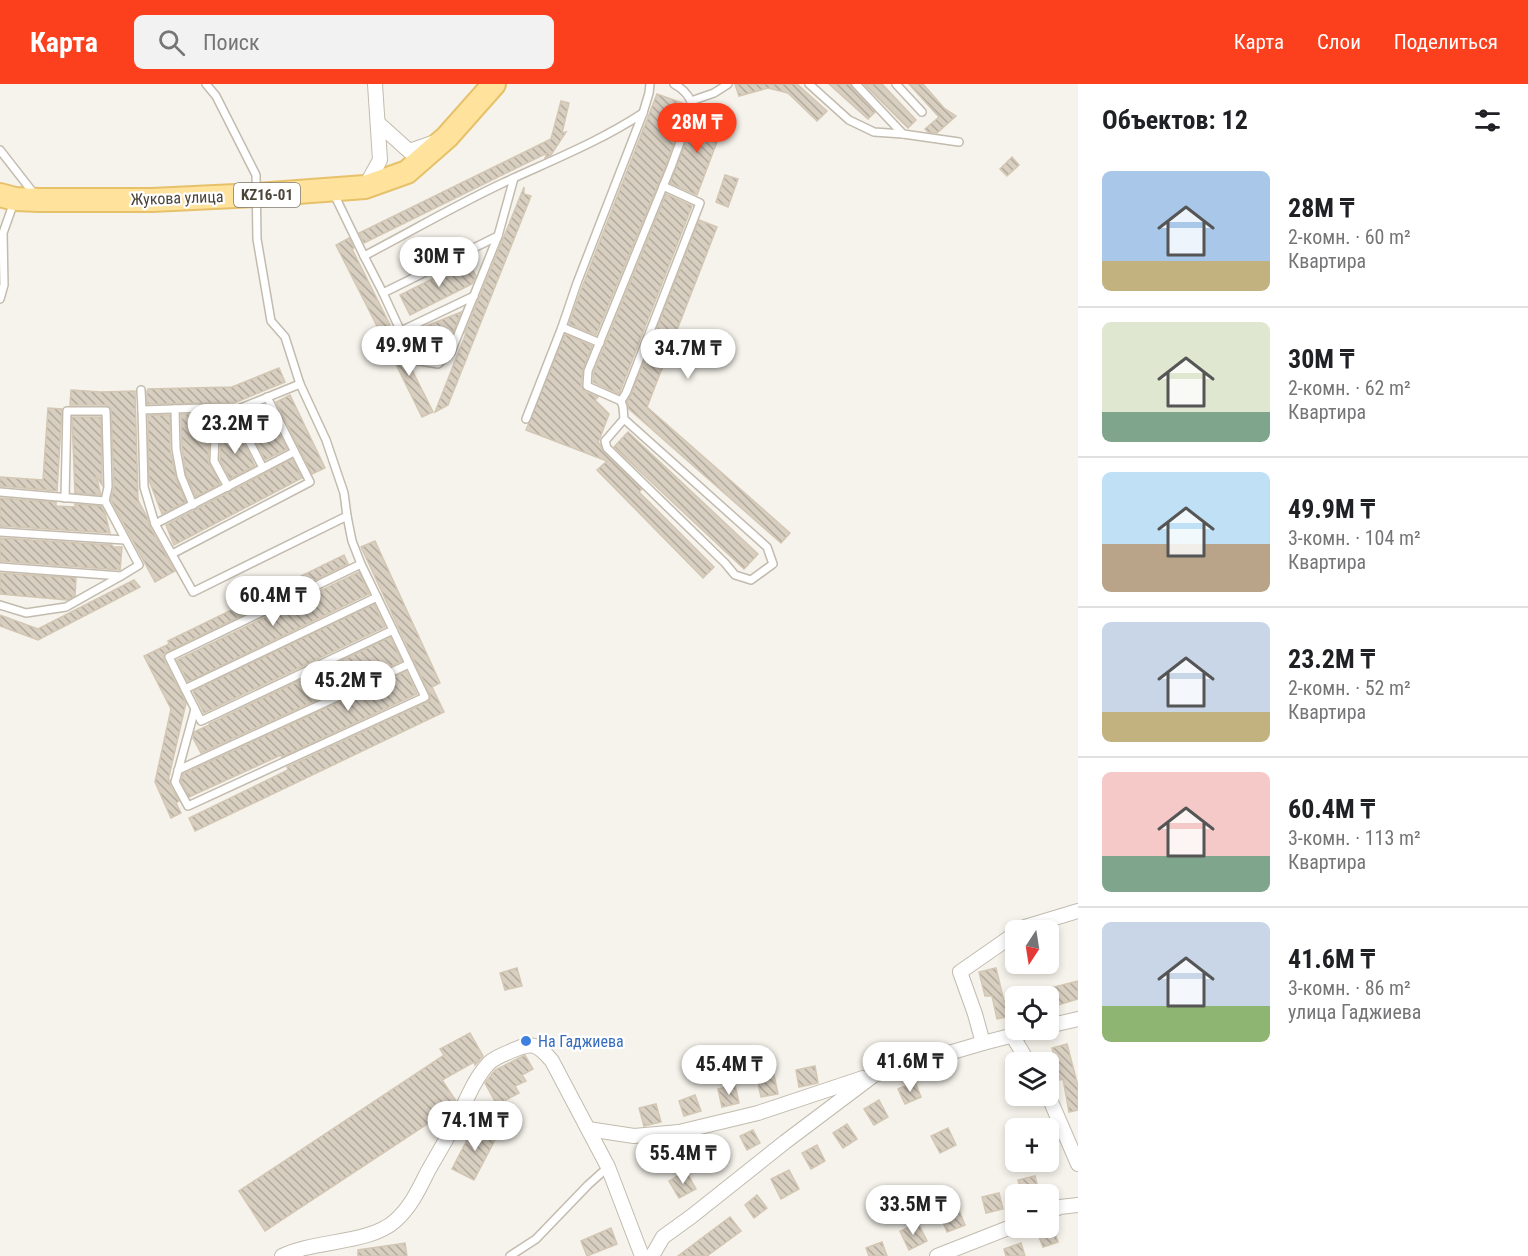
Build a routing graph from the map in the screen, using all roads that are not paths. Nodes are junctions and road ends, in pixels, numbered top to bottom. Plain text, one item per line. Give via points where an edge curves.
1 (206, 84) edge
2 (494, 84) edge
3 (650, 84) edge
4 (674, 84) edge
5 (728, 84) edge
6 (809, 84) edge
7 (856, 84) edge
8 (896, 84) edge
9 (376, 85) edge
10 (691, 101) junction
11 (922, 112) dead end
12 (642, 113) junction
13 (378, 123) junction
14 (903, 134) junction
15 (447, 137) junction
16 (959, 142) dead end
17 (0, 150) edge
18 (514, 178) junction
19 (663, 186) junction
20 (365, 188) junction
21 (332, 190) junction
22 (257, 195) junction
23 (8, 197) edge
24 (39, 200) junction
25 (498, 236) junction
26 (364, 256) junction
27 (384, 293) junction
28 (474, 296) junction
29 (0, 300) edge
30 (562, 327) junction
31 (401, 331) junction
32 (600, 343) junction
33 (300, 384) junction
34 (141, 390) dead end
35 (267, 397) junction
36 (621, 401) junction
37 (176, 409) junction
38 (216, 409) junction
39 (142, 410) junction
40 (236, 410) junction
41 (526, 419) dead end
42 (624, 419) junction
43 (294, 452) junction
44 (263, 468) junction
45 (228, 487) junction
46 (0, 492) edge
47 (65, 498) junction
48 (105, 501) junction
49 (193, 505) junction
50 (347, 516) junction
51 (155, 524) junction
52 (0, 532) edge
53 (125, 540) junction
54 (172, 554) junction
55 (361, 564) junction
56 (0, 567) edge
57 (121, 576) junction
58 (377, 597) junction
59 (0, 605) edge
60 (393, 630) junction
61 (409, 664) junction
62 (185, 689) junction
63 (195, 709) junction
64 (178, 770) junction
65 (1078, 911) edge
66 (1048, 920) edge
67 (1005, 941) edge
68 (1078, 1019) edge
69 (1059, 1023) edge
70 (1005, 1037) edge
71 (983, 1043) junction
72 (874, 1075) junction
73 (1053, 1106) edge
74 (588, 1130) junction
75 (1078, 1164) edge
76 (608, 1167) junction
77 (1078, 1205) edge
78 (1059, 1207) edge
79 (1005, 1229) edge
80 (282, 1256) edge
81 (510, 1256) edge
82 (642, 1256) edge
83 (652, 1256) edge
84 (937, 1256) edge

1 - 22 lane via 256,175
2 - 15 main road, Жукова улица / KZ16-01
3 - 12 lane
4 - 10 lane
5 - 10 lane
6 - 14 lane via 849,120 874,132
7 - 14 lane
8 - 11 lane
9 - 13 street
10 - 19 lane via 693,106
12 - 18 lane via 620,128
12 - 30 lane
13 - 15 street via 408,151
13 - 20 street via 380,160
14 - 16 lane
15 - 20 main road, Жукова улица / KZ16-01 via 407,172
17 - 24 lane
18 - 25 lane
18 - 26 lane
19 - 32 lane
19 - 36 lane via 700,203
20 - 21 main road, Жукова улица / KZ16-01
21 - 22 main road, Жукова улица / KZ16-01
21 - 26 lane
22 - 24 main road, Жукова улица / KZ16-01
22 - 33 lane via 257,239 271,321 285,337
23 - 24 main road, Жукова улица / KZ16-01
23 - 29 lane
25 - 27 lane
25 - 28 lane
26 - 27 lane
27 - 31 lane
28 - 31 lane
28 - 31 lane via 451,352 438,364 414,360
30 - 32 lane
30 - 41 lane
32 - 36 lane via 588,371 587,386
33 - 35 lane
33 - 50 lane via 326,440
34 - 39 lane
35 - 40 lane
35 - 43 lane
36 - 42 lane
37 - 38 lane
37 - 39 lane
37 - 49 lane via 176,450
38 - 40 lane
38 - 45 lane via 214,461
39 - 51 lane via 144,487
40 - 44 lane
42 - 42 lane via 605,441 607,448 735,575 751,580 773,564 767,547
43 - 44 lane
43 - 54 lane via 310,482
44 - 45 lane
45 - 49 lane
46 - 47 lane
47 - 48 lane
47 - 48 lane via 67,411 106,411
48 - 53 lane
49 - 51 lane
50 - 54 lane via 193,592
50 - 55 lane
51 - 54 lane
52 - 53 lane
53 - 57 lane via 139,566
55 - 58 lane
55 - 62 lane via 169,657
56 - 57 lane
57 - 59 lane via 66,607 26,613
58 - 60 lane
58 - 62 lane
60 - 61 lane
60 - 63 lane via 201,721
61 - 64 lane
61 - 64 lane via 425,697 188,806 175,782
62 - 63 lane
63 - 64 lane
65 - 66 street
67 - 71 street via 960,972
68 - 69 street
70 - 71 street
71 - 72 street
72 - 74 street via 758,1113 679,1132 634,1136
72 - 83 street via 663,1237
73 - 75 street
74 - 76 street
74 - 80 street via 552,1061 535,1046 524,1046 492,1060 484,1069 413,1199 393,1223 349,1240
76 - 81 lane via 536,1239
76 - 82 street
77 - 78 street
79 - 84 street

